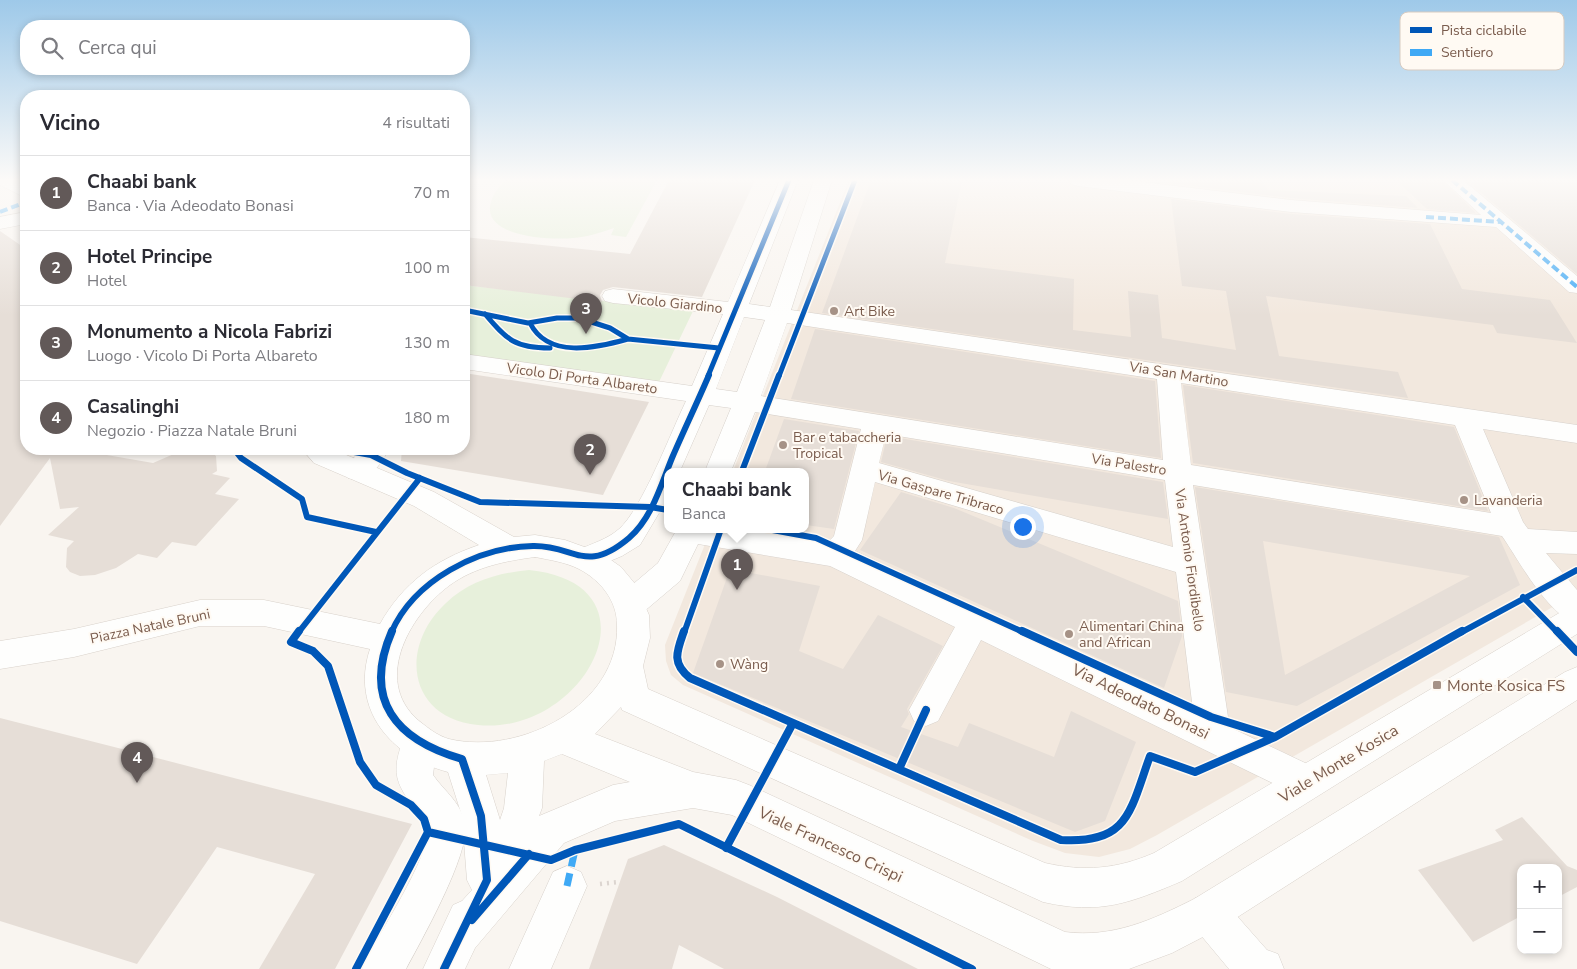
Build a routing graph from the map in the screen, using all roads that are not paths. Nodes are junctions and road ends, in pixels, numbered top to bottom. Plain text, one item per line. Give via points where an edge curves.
1 (770, 225) edge
2 (809, 225) edge
3 (1505, 225) edge
4 (1577, 287) edge
5 (613, 296) dead end
6 (736, 309) junction
7 (780, 316) junction
8 (470, 362) edge
9 (1168, 372) junction
10 (700, 395) junction
11 (747, 402) junction
12 (1465, 418) junction
13 (876, 423) junction
14 (1577, 434) edge
15 (322, 455) edge
16 (371, 455) edge
17 (667, 468) edge
18 (719, 468) edge
19 (865, 470) junction
20 (358, 471) junction
21 (1178, 472) junction
22 (664, 476) edge
23 (689, 533) edge
24 (708, 533) edge
25 (1515, 534) junction
26 (1577, 543) edge
27 (508, 548) junction
28 (835, 555) junction
29 (588, 558) junction
30 (1190, 564) junction
31 (630, 605) junction
32 (1577, 612) edge
33 (1577, 618) edge
34 (975, 621) junction
35 (388, 639) junction
36 (0, 655) edge
37 (626, 666) junction
38 (1577, 682) edge
39 (926, 710) dead end
40 (1211, 717) dead end
41 (561, 737) junction
42 (418, 743) junction
43 (527, 752) junction
44 (462, 759) junction
45 (1307, 782) junction
46 (693, 790) junction
47 (486, 880) junction
48 (567, 886) dead end
49 (1208, 913) junction
50 (452, 952) edge
51 (1106, 962) edge
52 (383, 969) edge
53 (530, 969) edge
54 (1263, 969) edge

1 - 6 street
2 - 7 street
3 - 4 street
5 - 6 street, Vicolo Giardino
6 - 7 street, Vicolo Giardino
6 - 10 street
7 - 9 street, Via San Martino
7 - 11 street
8 - 10 street, Vicolo Di Porta Albareto
9 - 12 street, Via San Martino
9 - 21 street, Via Antonio Fiordibello
10 - 11 street, Vicolo Di Porta Albareto
10 - 17 street
11 - 13 street, Via Palestro
11 - 18 street
12 - 14 street, Via San Martino
12 - 25 street
13 - 19 street
13 - 21 street, Via Palestro
15 - 20 street
16 - 20 street
19 - 28 street via 847,540
19 - 30 street, Via Gaspare Tribraco
20 - 27 street via 424,499
21 - 25 street, Via Palestro
21 - 30 street, Via Antonio Fiordibello
22 - 29 street via 650,507 630,537
23 - 31 street via 669,572
24 - 28 street, Via Adeodato Bonasi
25 - 26 street, Via Palestro
25 - 32 street
27 - 29 street via 555,548
27 - 35 street via 468,561 440,577 408,606
28 - 34 street, Via Adeodato Bonasi
29 - 31 street via 612,575
30 - 40 street, Via Antonio Fiordibello
31 - 37 street via 634,627 632,650
33 - 45 street, Viale Monte Kosica
34 - 39 street
34 - 45 street, Via Adeodato Bonasi
35 - 36 street, Piazza Natale Bruni via 264,613 200,613 74,643
35 - 42 street via 382,658 381,691 387,710 400,729
37 - 41 street via 612,692 598,708
37 - 45 street, Viale Monte Kosica via 634,698 1043,882 1064,888 1091,890 1128,884 1168,867
38 - 49 street
41 - 43 street
41 - 46 street, Viale Francesco Crispi
42 - 44 street via 435,752
42 - 52 street via 415,778 444,815 448,827 431,877
43 - 44 street via 487,760
43 - 47 street via 523,808 509,850
44 - 47 street via 481,816
46 - 50 street via 613,803 551,830
46 - 51 street, Viale Francesco Crispi via 736,798 1036,942 1065,953
47 - 50 street
48 - 53 street
49 - 51 street, Viale Francesco Crispi
49 - 54 street via 1253,964

